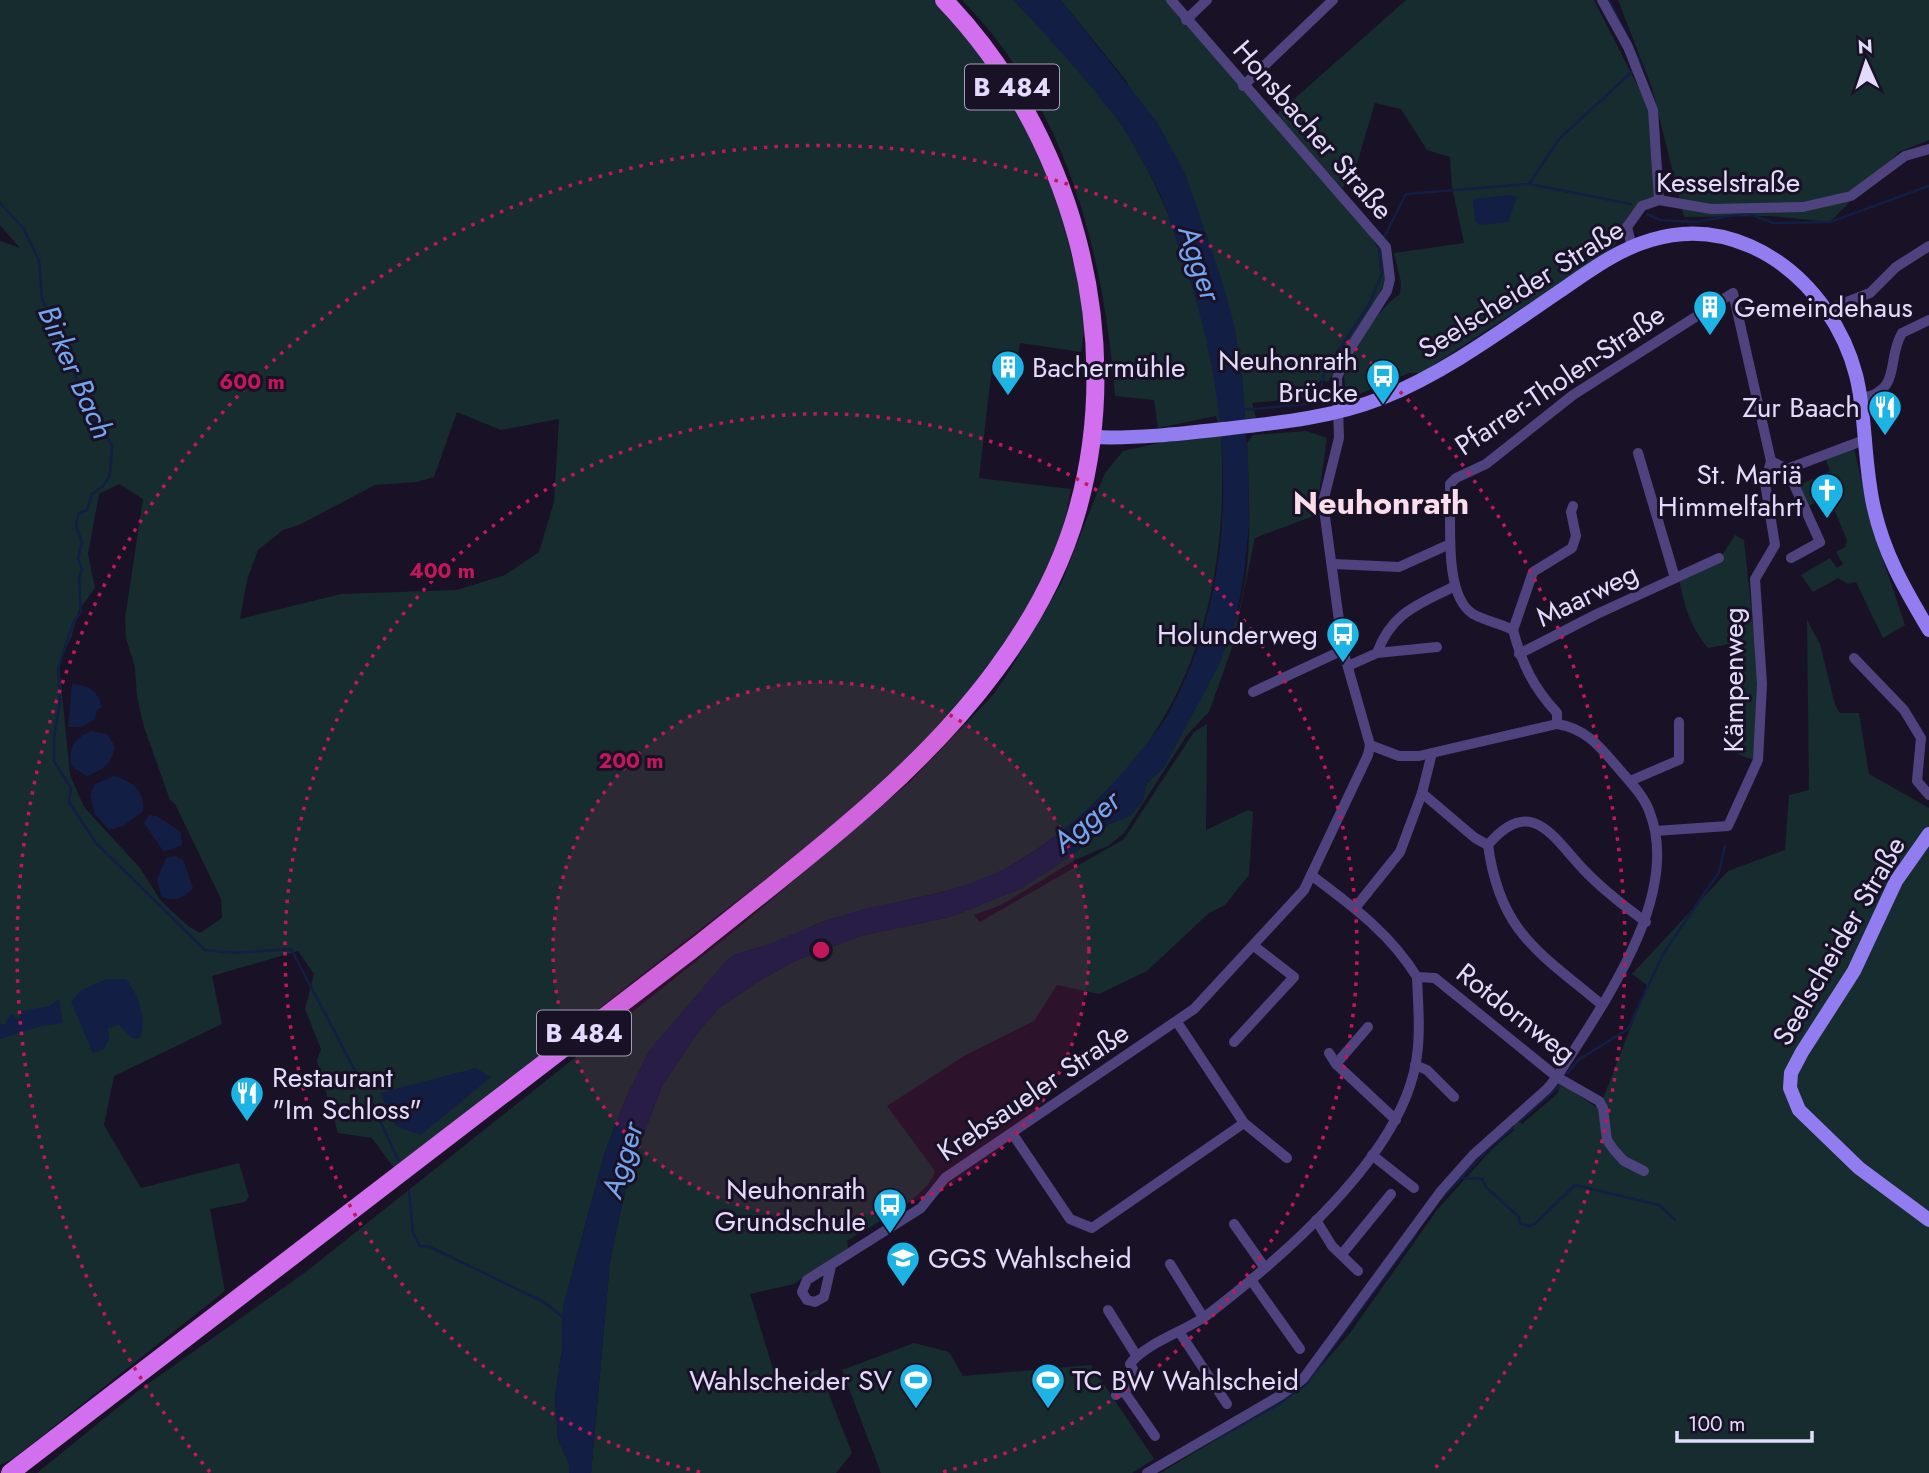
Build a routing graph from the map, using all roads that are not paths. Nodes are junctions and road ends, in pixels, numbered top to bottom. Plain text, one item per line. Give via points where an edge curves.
1 (944, 0) edge
2 (1171, 0) edge
3 (1207, 0) edge
4 (1333, 0) edge
5 (1602, 0) edge
6 (1186, 20) junction
7 (1244, 86) junction
8 (1929, 149) edge
9 (1659, 200) junction
10 (1929, 246) edge
11 (1632, 247) junction
12 (1826, 310) junction
13 (1929, 320) edge
14 (1863, 398) junction
15 (1337, 413) junction
16 (1090, 437) junction
17 (1867, 439) junction
18 (1637, 453) dead end
19 (1772, 461) junction
20 (1787, 469) junction
21 (1573, 506) dead end
22 (1450, 544) junction
23 (1719, 558) dead end
24 (1791, 558) dead end
25 (1334, 564) junction
26 (1675, 578) junction
27 (1455, 586) junction
28 (1513, 630) junction
29 (1929, 630) edge
30 (1437, 647) dead end
31 (1343, 650) junction
32 (1377, 653) junction
33 (1519, 654) junction
34 (1854, 658) dead end
35 (1348, 666) junction
36 (1253, 692) dead end
37 (1679, 723) dead end
38 (1557, 724) junction
39 (1370, 745) junction
40 (1432, 753) junction
41 (1630, 781) junction
42 (1422, 793) junction
43 (1929, 795) edge
44 (1655, 831) junction
45 (1929, 834) edge
46 (1488, 845) junction
47 (1311, 875) junction
48 (1355, 908) junction
49 (1646, 922) junction
50 (1254, 946) junction
51 (1417, 977) junction
52 (1602, 1005) junction
53 (1177, 1022) junction
54 (1368, 1027) dead end
55 (1234, 1042) dead end
56 (1329, 1053) dead end
57 (1336, 1064) junction
58 (1415, 1065) junction
59 (1556, 1077) junction
60 (1454, 1097) dead end
61 (1396, 1120) junction
62 (1244, 1123) junction
63 (1013, 1133) junction
64 (1373, 1155) junction
65 (1287, 1158) dead end
66 (1644, 1171) dead end
67 (1414, 1188) dead end
68 (1391, 1194) dead end
69 (1316, 1220) junction
70 (1929, 1220) edge
71 (1234, 1224) dead end
72 (1342, 1254) junction
73 (1170, 1264) dead end
74 (831, 1266) dead end
75 (1265, 1268) junction
76 (1358, 1271) dead end
77 (1251, 1280) junction
78 (1108, 1310) dead end
79 (1203, 1317) junction
80 (1180, 1333) junction
81 (1300, 1349) dead end
82 (1136, 1355) junction
83 (1227, 1404) dead end
84 (1155, 1436) dead end
85 (10, 1473) edge
86 (1147, 1473) edge

1 - 16 main road, B 484 via 1019,99 1061,186 1084,269 1091,319
2 - 6 street, Honsbacher Straße
3 - 6 street
4 - 7 street
5 - 9 street via 1628,47 1653,110
6 - 7 street, Honsbacher Straße
7 - 15 street, Honsbacher Straße via 1386,247 1387,291 1340,367
8 - 9 street, Kesselstraße via 1905,156 1851,196 1803,207 1710,209
9 - 11 street, Kesselstraße via 1642,206 1627,227
10 - 12 street via 1896,267 1870,293
11 - 12 street, Seelscheider Straße via 1672,234 1727,237 1784,265
11 - 15 street, Seelscheider Straße via 1420,380
12 - 14 street, Seelscheider Straße via 1844,340
13 - 14 street via 1902,333 1886,387 1876,396
14 - 17 street, Seelscheider Straße
15 - 16 street, Seelscheider Straße via 1149,436
15 - 25 street via 1339,438 1323,502
16 - 85 main road, B 484 via 1072,526 1038,602 994,672 895,780 698,945
17 - 20 street
17 - 29 street, Seelscheider Straße via 1871,491 1885,550
18 - 26 street, Maarweg
19 - 20 street
19 - 22 street, Pfarrer-Tholen-Straße via 1733,293 1573,395 1486,464 1456,478 1450,484
19 - 44 street, Kämpenweg via 1765,483 1775,545 1755,579 1762,684 1758,760 1728,826
20 - 24 street via 1820,542
21 - 28 street via 1577,536 1572,548 1533,572
22 - 25 street via 1399,567
22 - 27 street
23 - 26 street, Maarweg
25 - 31 street
26 - 33 street, Maarweg
27 - 28 street via 1470,613
27 - 32 street via 1399,618 1385,631
28 - 33 street
30 - 32 street
31 - 35 street
31 - 36 street
32 - 35 street
33 - 38 street via 1538,694 1557,713
34 - 43 street via 1904,710 1922,738 1917,781
35 - 39 street
37 - 41 street via 1679,760
38 - 40 street
38 - 41 street via 1588,735
39 - 40 street via 1406,757
39 - 47 street, Krebsaueler Straße
40 - 42 street
41 - 44 street via 1650,811
42 - 46 street
42 - 48 street via 1400,852
44 - 49 street via 1652,900
45 - 70 street, Seelscheider Straße via 1896,881 1854,971 1802,1052 1791,1073 1790,1088 1799,1110 1858,1168
46 - 49 street via 1510,826 1539,823 1582,869
46 - 52 street via 1498,894 1519,930 1534,950
47 - 48 street, Rotdornweg
47 - 50 street, Krebsaueler Straße via 1304,890
48 - 51 street, Rotdornweg via 1404,955
49 - 52 street
50 - 53 street, Krebsaueler Straße
50 - 55 street via 1294,977
51 - 58 street
51 - 59 street, Rotdornweg via 1435,978
52 - 59 street
53 - 62 street
53 - 63 street, Krebsaueler Straße
54 - 57 street
56 - 57 street
57 - 61 street
58 - 60 street via 1427,1070
58 - 61 street
59 - 66 street, Rotdornweg via 1599,1101 1607,1140 1624,1161
59 - 86 street via 1472,1155 1441,1191 1303,1378
61 - 64 street
62 - 63 street via 1092,1228 1070,1219
62 - 65 street
63 - 74 street, Krebsaueler Straße via 945,1178 921,1208
64 - 67 street
64 - 69 street
68 - 72 street
69 - 72 street via 1332,1247
69 - 75 street
71 - 75 street
72 - 76 street
73 - 79 street
75 - 77 street
77 - 79 street
77 - 81 street
78 - 82 street
79 - 80 street
80 - 82 street
80 - 83 street
82 - 84 street via 1130,1364 1139,1380 1120,1392

